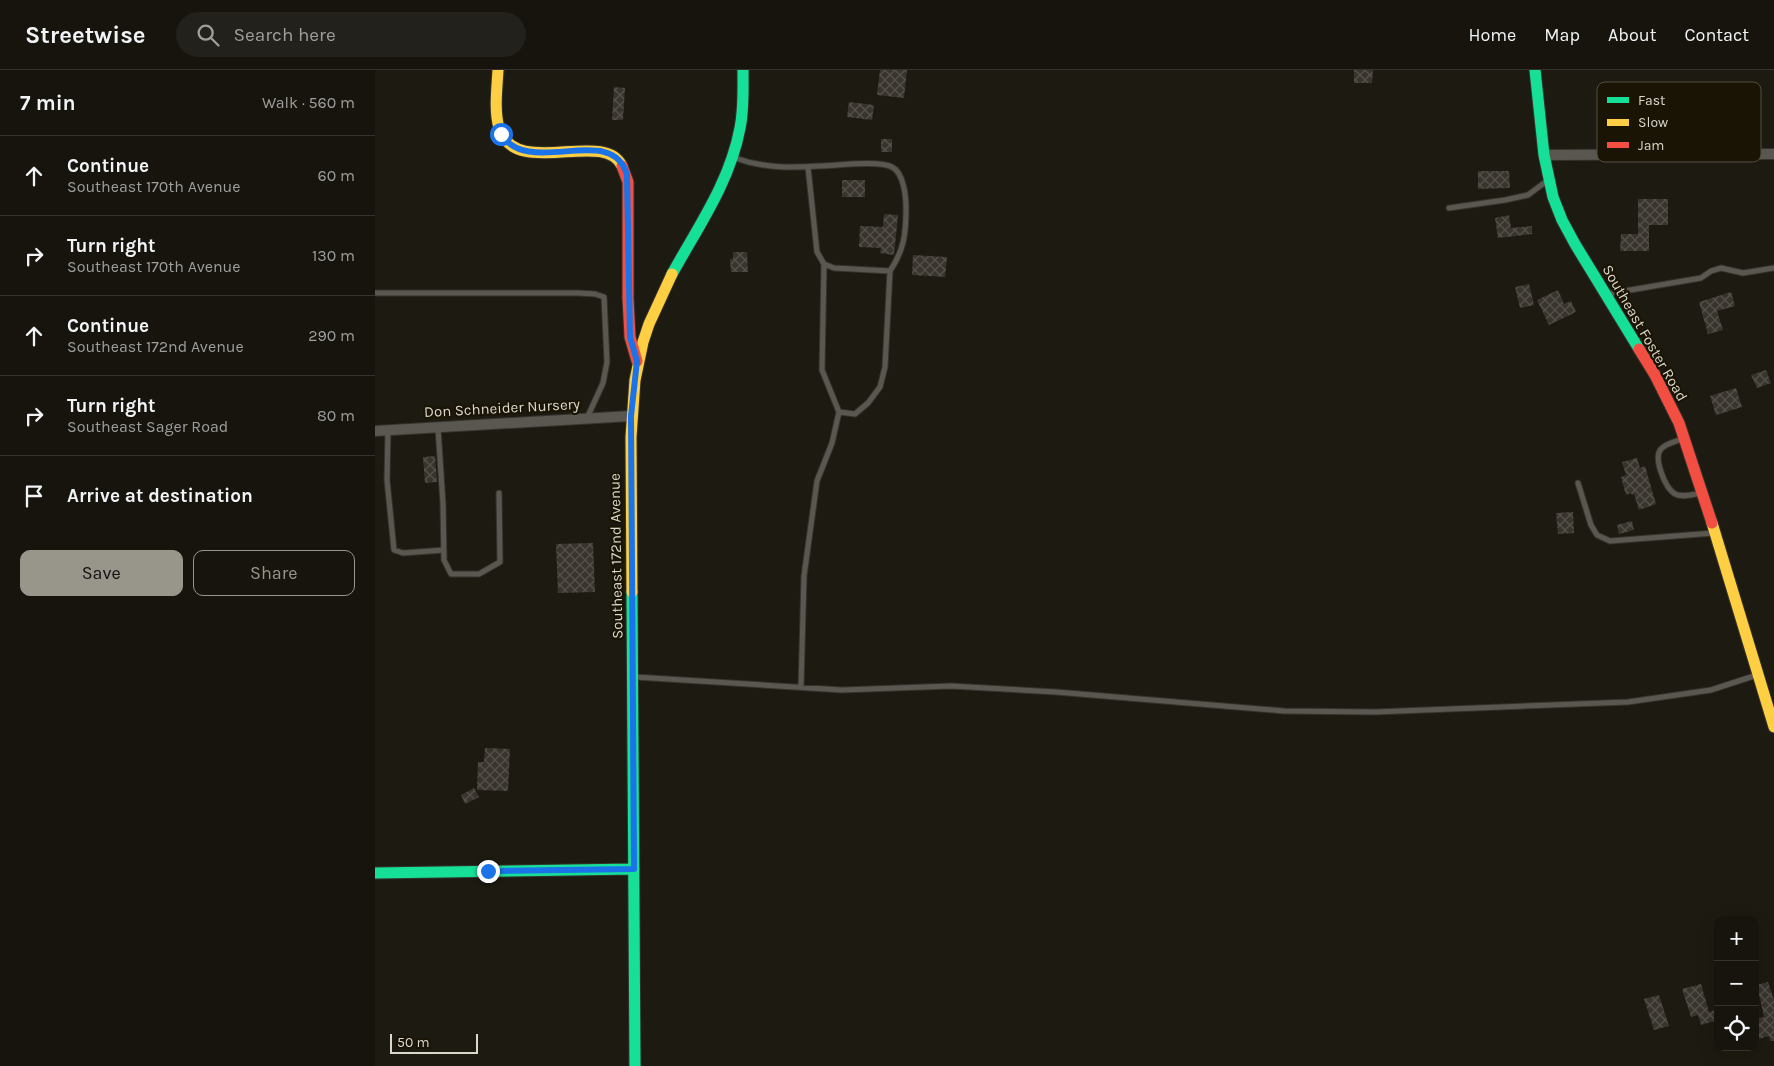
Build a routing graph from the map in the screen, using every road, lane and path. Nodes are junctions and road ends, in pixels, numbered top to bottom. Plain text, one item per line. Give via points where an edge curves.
1 (498, 70) edge
2 (743, 70) edge
3 (1535, 70) edge
4 (1761, 154) edge
5 (1774, 154) edge
6 (1544, 155) junction
7 (1597, 155) edge
8 (733, 157) junction
9 (808, 167) junction
10 (1549, 180) junction
11 (1449, 208) dead end
12 (824, 264) junction
13 (1774, 268) edge
14 (890, 271) junction
15 (375, 293) edge
16 (1606, 294) junction
17 (637, 361) junction
18 (839, 412) junction
19 (631, 416) junction
20 (587, 419) junction
21 (438, 427) junction
22 (387, 430) junction
23 (375, 431) edge
24 (1685, 438) junction
25 (1579, 484) dead end
26 (1703, 492) junction
27 (499, 493) dead end
28 (1715, 533) junction
29 (444, 550) junction
30 (1758, 675) junction
31 (633, 677) junction
32 (801, 687) junction
33 (1774, 726) edge
34 (634, 869) junction
35 (375, 872) edge
36 (635, 1066) edge

1 - 17 main road via 498,123 509,144 530,152 590,150 606,153 619,160 626,170 630,337
2 - 8 main road, Southeast 172nd Avenue via 741,123
3 - 6 main road, Southeast Foster Road
4 - 5 street
6 - 7 street
6 - 10 main road, Southeast Foster Road
8 - 9 lane via 770,167
8 - 17 main road, Southeast 172nd Avenue via 710,208 656,306
9 - 12 lane via 817,252
9 - 14 lane via 878,164 892,167 898,173 906,192 906,227 903,247
10 - 11 lane via 1528,195
10 - 16 main road, Southeast Foster Road via 1562,220
12 - 14 lane via 834,268
12 - 18 lane via 822,370
13 - 16 lane via 1743,273 1721,268 1701,278
14 - 18 lane via 885,367 880,388 855,414
15 - 20 lane via 578,293 604,297 607,362 603,383
16 - 24 main road, Southeast Foster Road via 1655,375
17 - 19 main road, Southeast 172nd Avenue
18 - 32 lane via 832,443 817,481 804,576
19 - 20 street, Don Schneider Nursery
19 - 31 main road, Southeast 172nd Avenue
20 - 21 street, Don Schneider Nursery
21 - 22 street, Don Schneider Nursery
21 - 29 lane
22 - 23 street, Don Schneider Nursery
22 - 29 lane via 393,550 403,553
24 - 26 main road, Southeast Foster Road
24 - 26 lane via 1660,450 1657,458 1663,478 1675,494
25 - 28 lane via 1591,525 1597,536 1610,541
26 - 28 main road, Southeast Foster Road
27 - 29 lane via 500,562 479,574 451,574 444,560
28 - 30 main road, Southeast Foster Road
30 - 32 lane via 1711,690 1628,702 1375,712 1284,711 951,686 842,690
30 - 33 main road, Southeast Foster Road
31 - 32 lane
31 - 34 main road, Southeast 172nd Avenue
34 - 35 main road
34 - 36 main road, Southeast 172nd Avenue

